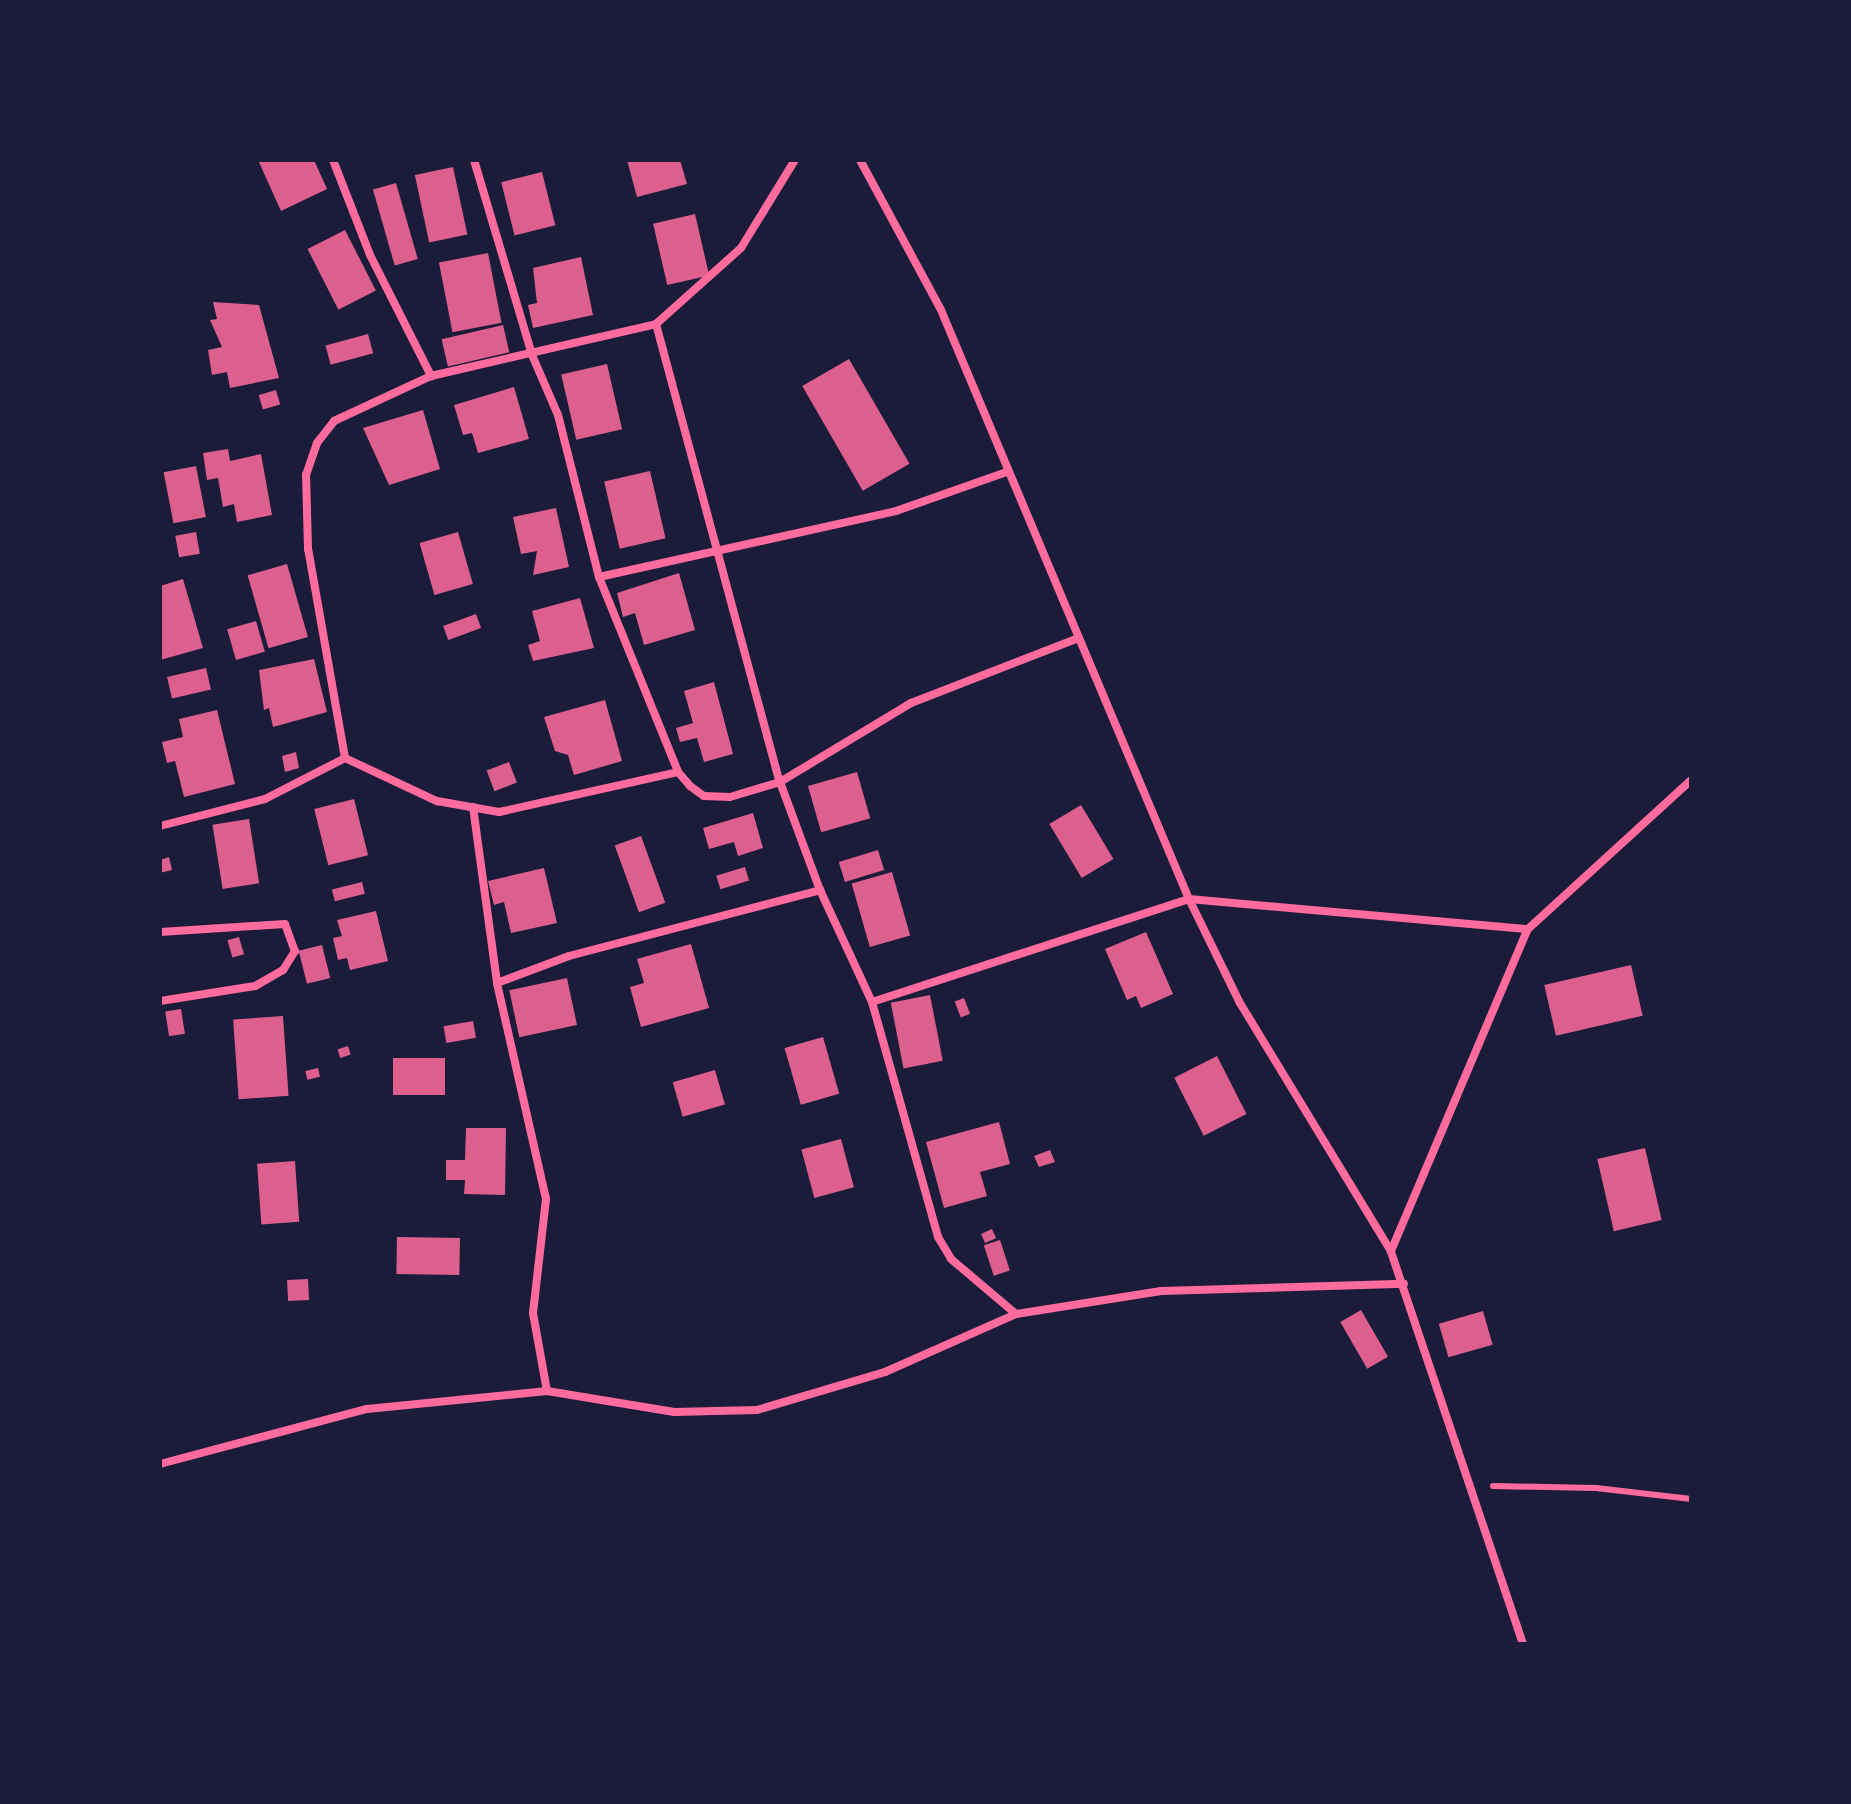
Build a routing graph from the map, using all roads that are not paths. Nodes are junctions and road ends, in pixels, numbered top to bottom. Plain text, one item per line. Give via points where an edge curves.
1 (332, 160) edge
2 (474, 160) edge
3 (796, 160) edge
4 (860, 160) edge
5 (656, 324) junction
6 (532, 355) junction
7 (431, 376) junction
8 (1008, 472) junction
9 (718, 552) junction
10 (599, 577) junction
11 (1076, 639) junction
12 (344, 758) junction
13 (678, 772) junction
14 (1691, 780) edge
15 (780, 782) junction
16 (472, 807) junction
17 (160, 826) edge
18 (820, 890) junction
19 (1190, 898) junction
20 (1528, 929) junction
21 (160, 932) edge
22 (497, 983) junction
23 (160, 1001) edge
24 (872, 1002) junction
25 (1391, 1250) junction
26 (1404, 1284) junction
27 (1016, 1314) junction
28 (547, 1391) junction
29 (160, 1464) edge
30 (1523, 1644) edge

1 - 7 lane via 370,255
2 - 6 lane
3 - 5 lane via 740,248
4 - 8 lane via 941,310
5 - 6 lane
5 - 9 lane
6 - 7 lane
6 - 10 lane via 558,415
7 - 12 lane via 334,421 306,475 308,549
8 - 9 lane via 896,511
8 - 11 lane
9 - 10 lane
9 - 15 lane
10 - 13 lane
11 - 15 lane via 911,703
11 - 19 lane
12 - 16 lane via 393,784
12 - 17 lane via 265,799
13 - 15 lane via 704,796 730,797
13 - 16 lane via 500,812
14 - 20 lane
15 - 18 lane
16 - 22 lane
18 - 22 lane via 568,956
18 - 24 lane
19 - 20 lane
19 - 24 lane
19 - 25 lane via 1240,1004
20 - 25 lane
21 - 23 lane via 275,923 293,935 295,952 282,970 255,986
22 - 28 lane via 546,1199 533,1312
24 - 27 lane via 938,1237 951,1258
25 - 26 lane
26 - 27 lane via 1160,1291
26 - 30 lane
27 - 28 lane via 870,1378 758,1410 674,1412
28 - 29 lane via 368,1409

